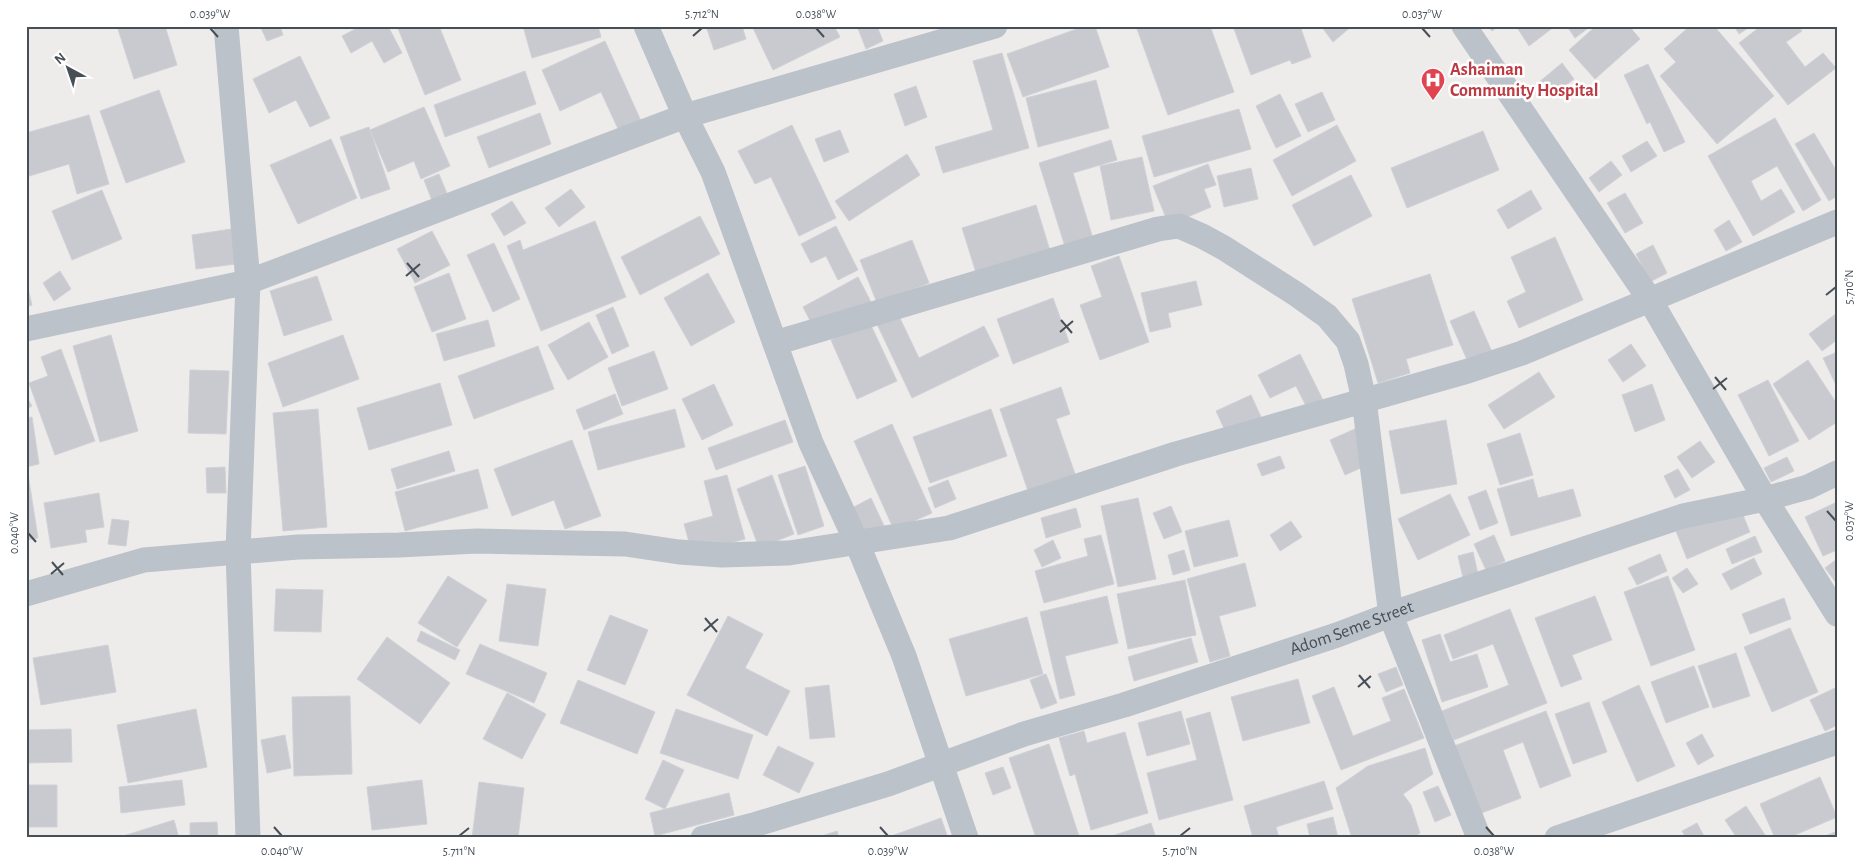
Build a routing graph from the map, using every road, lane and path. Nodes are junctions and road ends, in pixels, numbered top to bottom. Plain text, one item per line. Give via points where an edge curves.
1 (226, 26) edge
2 (646, 26) edge
3 (995, 26) edge
4 (1464, 26) edge
5 (685, 116) junction
6 (1837, 222) edge
7 (248, 282) junction
8 (1650, 300) junction
9 (26, 329) edge
10 (775, 342) junction
11 (1364, 400) junction
12 (1837, 473) edge
13 (1765, 499) junction
14 (857, 543) junction
15 (238, 552) junction
16 (26, 594) edge
17 (1837, 614) edge
18 (1391, 616) junction
19 (1837, 742) edge
20 (941, 765) junction
21 (248, 838) edge
22 (703, 838) edge
23 (966, 838) edge
24 (1479, 838) edge
25 (1557, 838) edge

1 - 7 street
2 - 5 street
3 - 5 street
4 - 8 street
5 - 7 street
5 - 10 street via 713,172
6 - 8 street
7 - 9 street
7 - 15 street
8 - 11 street via 1522,353
8 - 13 street
10 - 11 street via 1158,228 1179,226 1224,248 1327,316 1348,341
10 - 14 street via 811,443
11 - 14 street via 1176,454 949,528
11 - 18 street
12 - 13 street, Adom Seme Street via 1808,487
13 - 17 street
13 - 18 street, Adom Seme Street via 1683,516
14 - 15 street via 790,553 722,555 625,544 477,541
14 - 20 street via 904,656
15 - 16 street via 144,560
15 - 21 street
18 - 20 street, Adom Seme Street via 1124,705 1024,734
18 - 24 street
19 - 25 street
20 - 22 street, Adom Seme Street via 808,809
20 - 23 street

